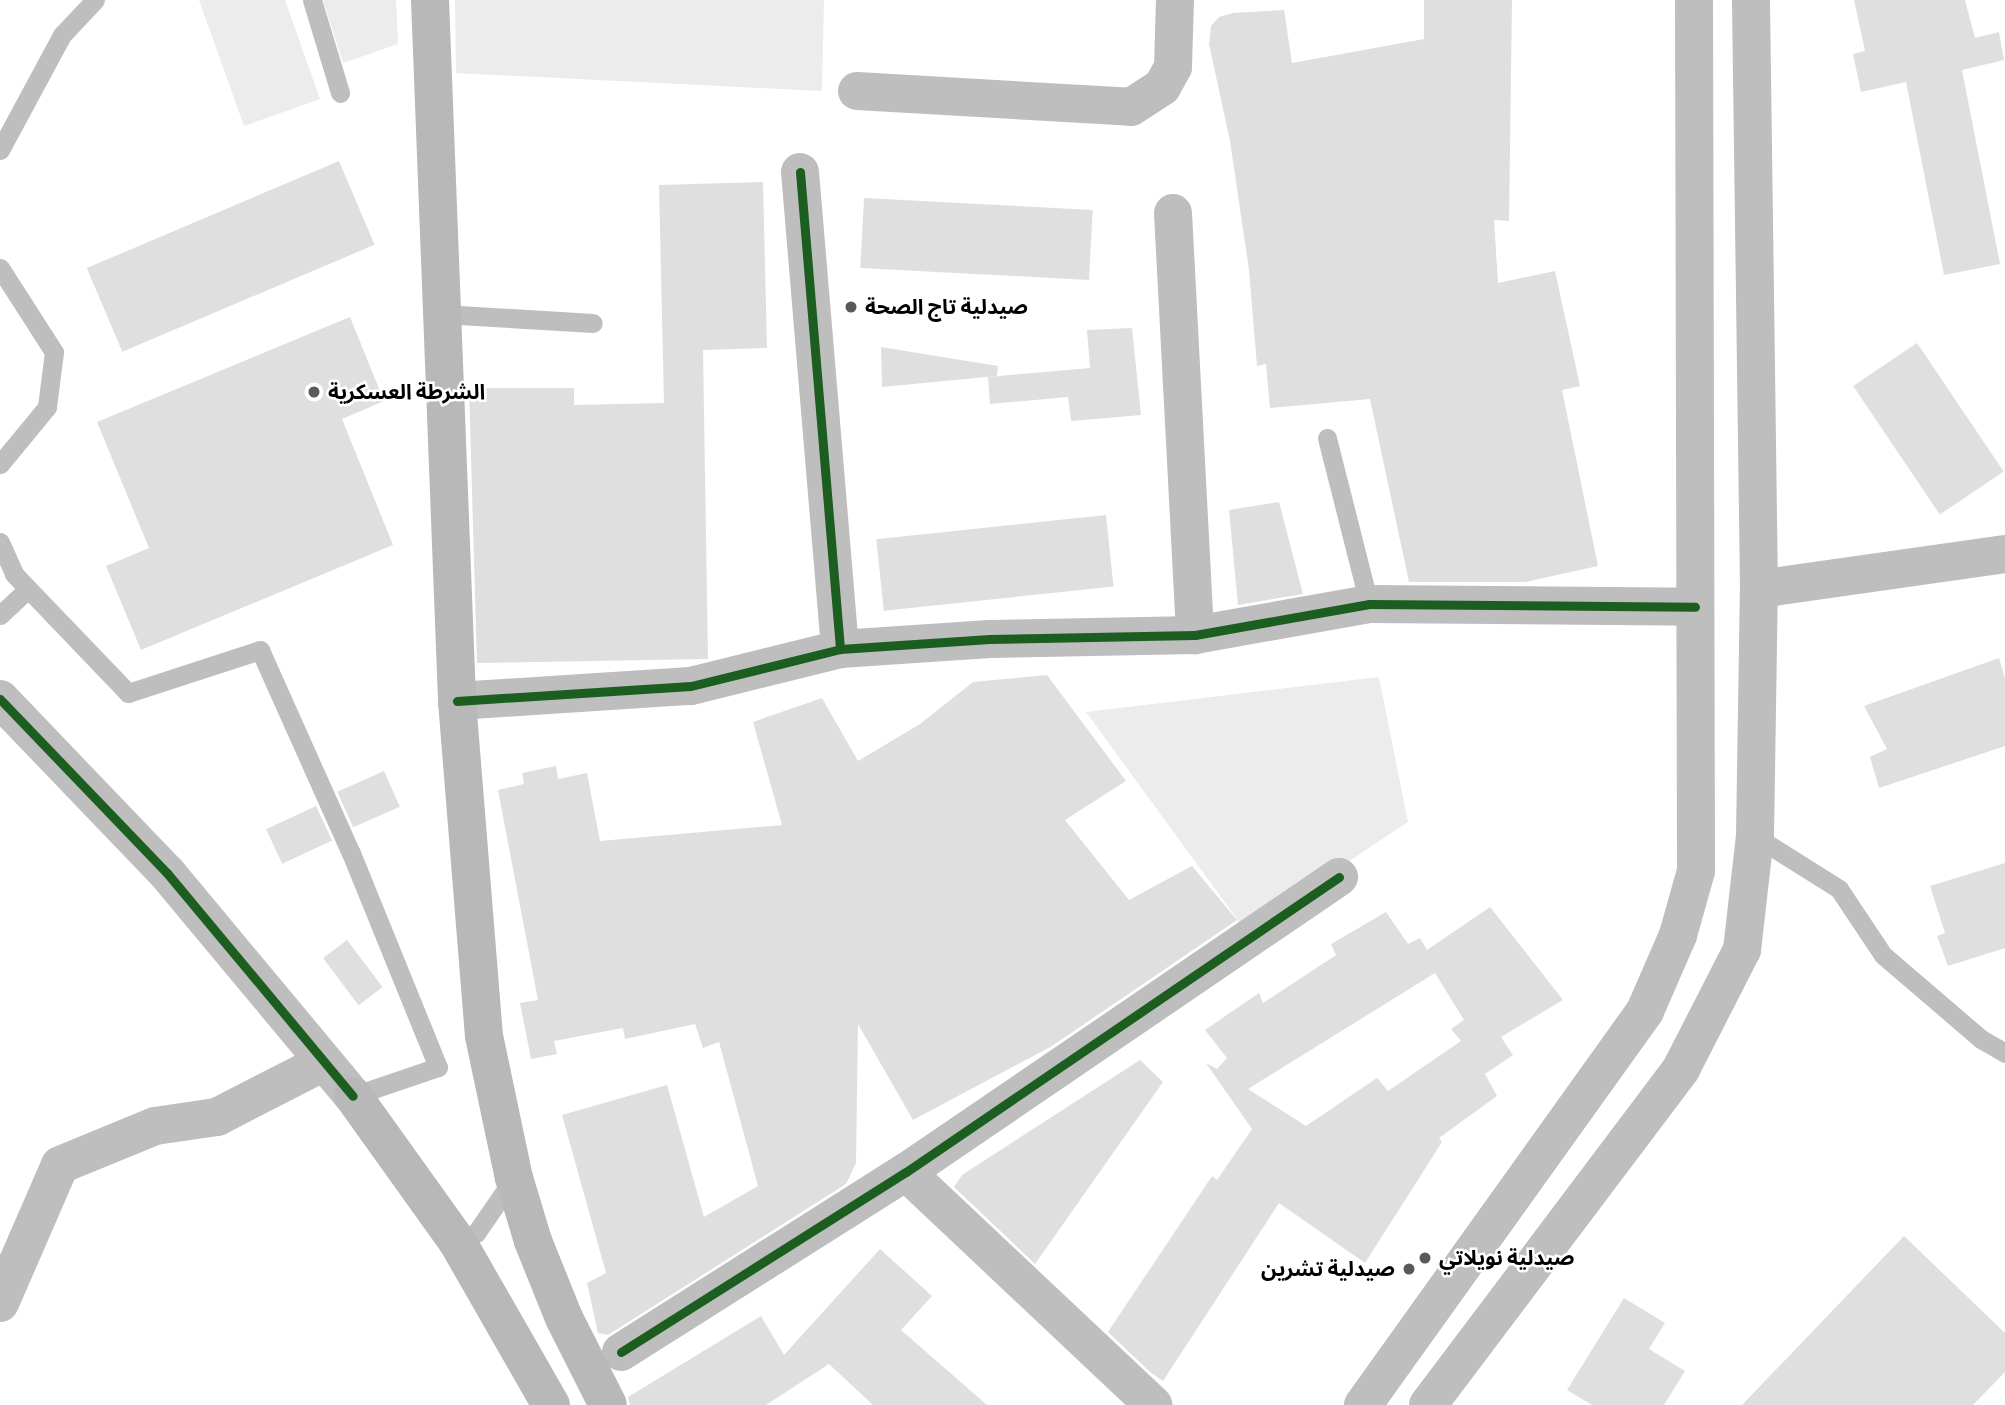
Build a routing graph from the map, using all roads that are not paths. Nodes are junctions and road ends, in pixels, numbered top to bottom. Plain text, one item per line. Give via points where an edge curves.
1 (95, 0) edge
2 (312, 0) edge
3 (430, 0) edge
4 (1175, 0) edge
5 (1694, 0) edge
6 (1751, 0) edge
7 (857, 90) dead end
8 (340, 93) dead end
9 (0, 150) edge
10 (800, 172) dead end
11 (1173, 213) dead end
12 (0, 268) edge
13 (442, 314) junction
14 (593, 323) dead end
15 (1753, 339) junction
16 (1693, 340) junction
17 (1327, 438) dead end
18 (0, 464) edge
19 (0, 542) edge
20 (2005, 554) edge
21 (28, 589) junction
22 (1759, 589) junction
23 (1369, 604) junction
24 (1695, 607) junction
25 (0, 615) edge
26 (1195, 635) junction
27 (840, 649) junction
28 (0, 699) edge
29 (457, 701) junction
30 (1755, 836) junction
31 (1339, 877) dead end
32 (2005, 1053) edge
33 (322, 1063) junction
34 (353, 1096) junction
35 (906, 1172) junction
36 (514, 1178) junction
37 (457, 1241) junction
38 (0, 1303) edge
39 (621, 1352) dead end
40 (551, 1405) edge
41 (608, 1405) edge
42 (1153, 1405) edge
43 (1363, 1405) edge
44 (1428, 1405) edge

1 - 9 lane via 62,34
2 - 8 lane
3 - 13 main road
4 - 7 street via 1173,67 1153,96 1131,107
5 - 16 street
6 - 15 street
10 - 27 street
11 - 26 street
12 - 18 lane via 54,352 47,407
13 - 14 lane
13 - 29 main road
15 - 16 street
15 - 22 street
16 - 24 street
17 - 23 lane
19 - 21 lane via 13,574
20 - 22 street
21 - 25 lane
21 - 34 lane via 128,693 260,650 351,853 438,1068
22 - 30 street
23 - 24 street
23 - 26 street
24 - 43 street via 1696,871 1678,935 1645,1011
26 - 27 street via 990,639
27 - 29 street via 691,686
28 - 33 street via 167,873
29 - 36 main road via 484,1036
30 - 32 lane via 1839,889 1883,955
30 - 44 street via 1742,950 1681,1069
31 - 35 street
33 - 34 street
33 - 38 street via 217,1117 155,1126 61,1165
34 - 37 main road
35 - 39 street
35 - 42 street
36 - 37 lane via 477,1233
36 - 41 main road via 564,1318
37 - 40 main road

